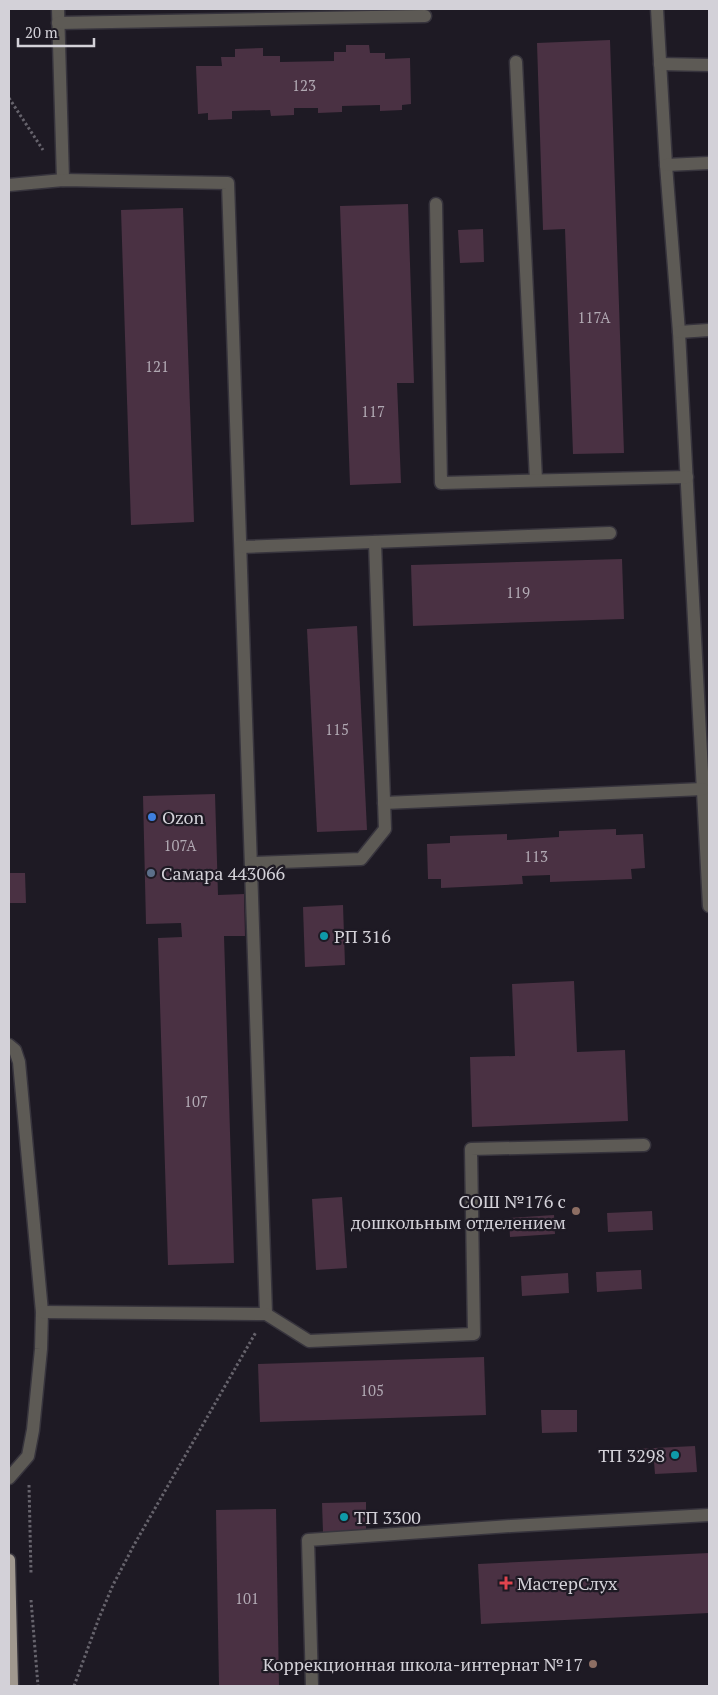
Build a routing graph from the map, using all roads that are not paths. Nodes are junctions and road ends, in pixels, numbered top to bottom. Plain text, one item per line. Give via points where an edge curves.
1 (58, 9) edge
2 (657, 9) edge
3 (353, 13) edge
4 (230, 15) edge
5 (425, 16) dead end
6 (58, 23) junction
7 (516, 62) dead end
8 (660, 64) junction
9 (709, 65) edge
10 (709, 163) edge
11 (666, 165) junction
12 (63, 180) junction
13 (9, 185) edge
14 (436, 204) dead end
15 (709, 330) edge
16 (679, 332) junction
17 (687, 477) junction
18 (536, 480) junction
19 (610, 533) dead end
20 (375, 542) junction
21 (241, 548) junction
22 (703, 789) junction
23 (384, 804) junction
24 (252, 863) junction
25 (709, 906) edge
26 (9, 1045) edge
27 (644, 1145) dead end
28 (42, 1312) junction
29 (266, 1314) junction
30 (9, 1478) edge
31 (709, 1515) edge
32 (9, 1560) edge
33 (12, 1686) edge
34 (312, 1686) edge

1 - 6 lane
2 - 8 lane
3 - 4 lane
3 - 5 lane
4 - 6 lane
6 - 12 lane
7 - 18 lane
8 - 9 lane
8 - 11 lane
10 - 11 lane
11 - 16 lane
12 - 13 lane
12 - 21 lane via 228,183
14 - 18 lane via 441,482
15 - 16 lane
16 - 17 lane
17 - 18 lane
17 - 22 lane
19 - 20 lane
20 - 21 lane
20 - 23 lane
21 - 24 lane
22 - 23 lane
22 - 25 lane
23 - 24 lane via 385,829 361,859
24 - 29 lane
26 - 28 lane via 15,1050 19,1062
27 - 29 lane via 471,1149 474,1334 309,1340
28 - 29 lane
28 - 30 lane via 40,1367 28,1456
31 - 34 lane via 308,1540
32 - 33 main road

